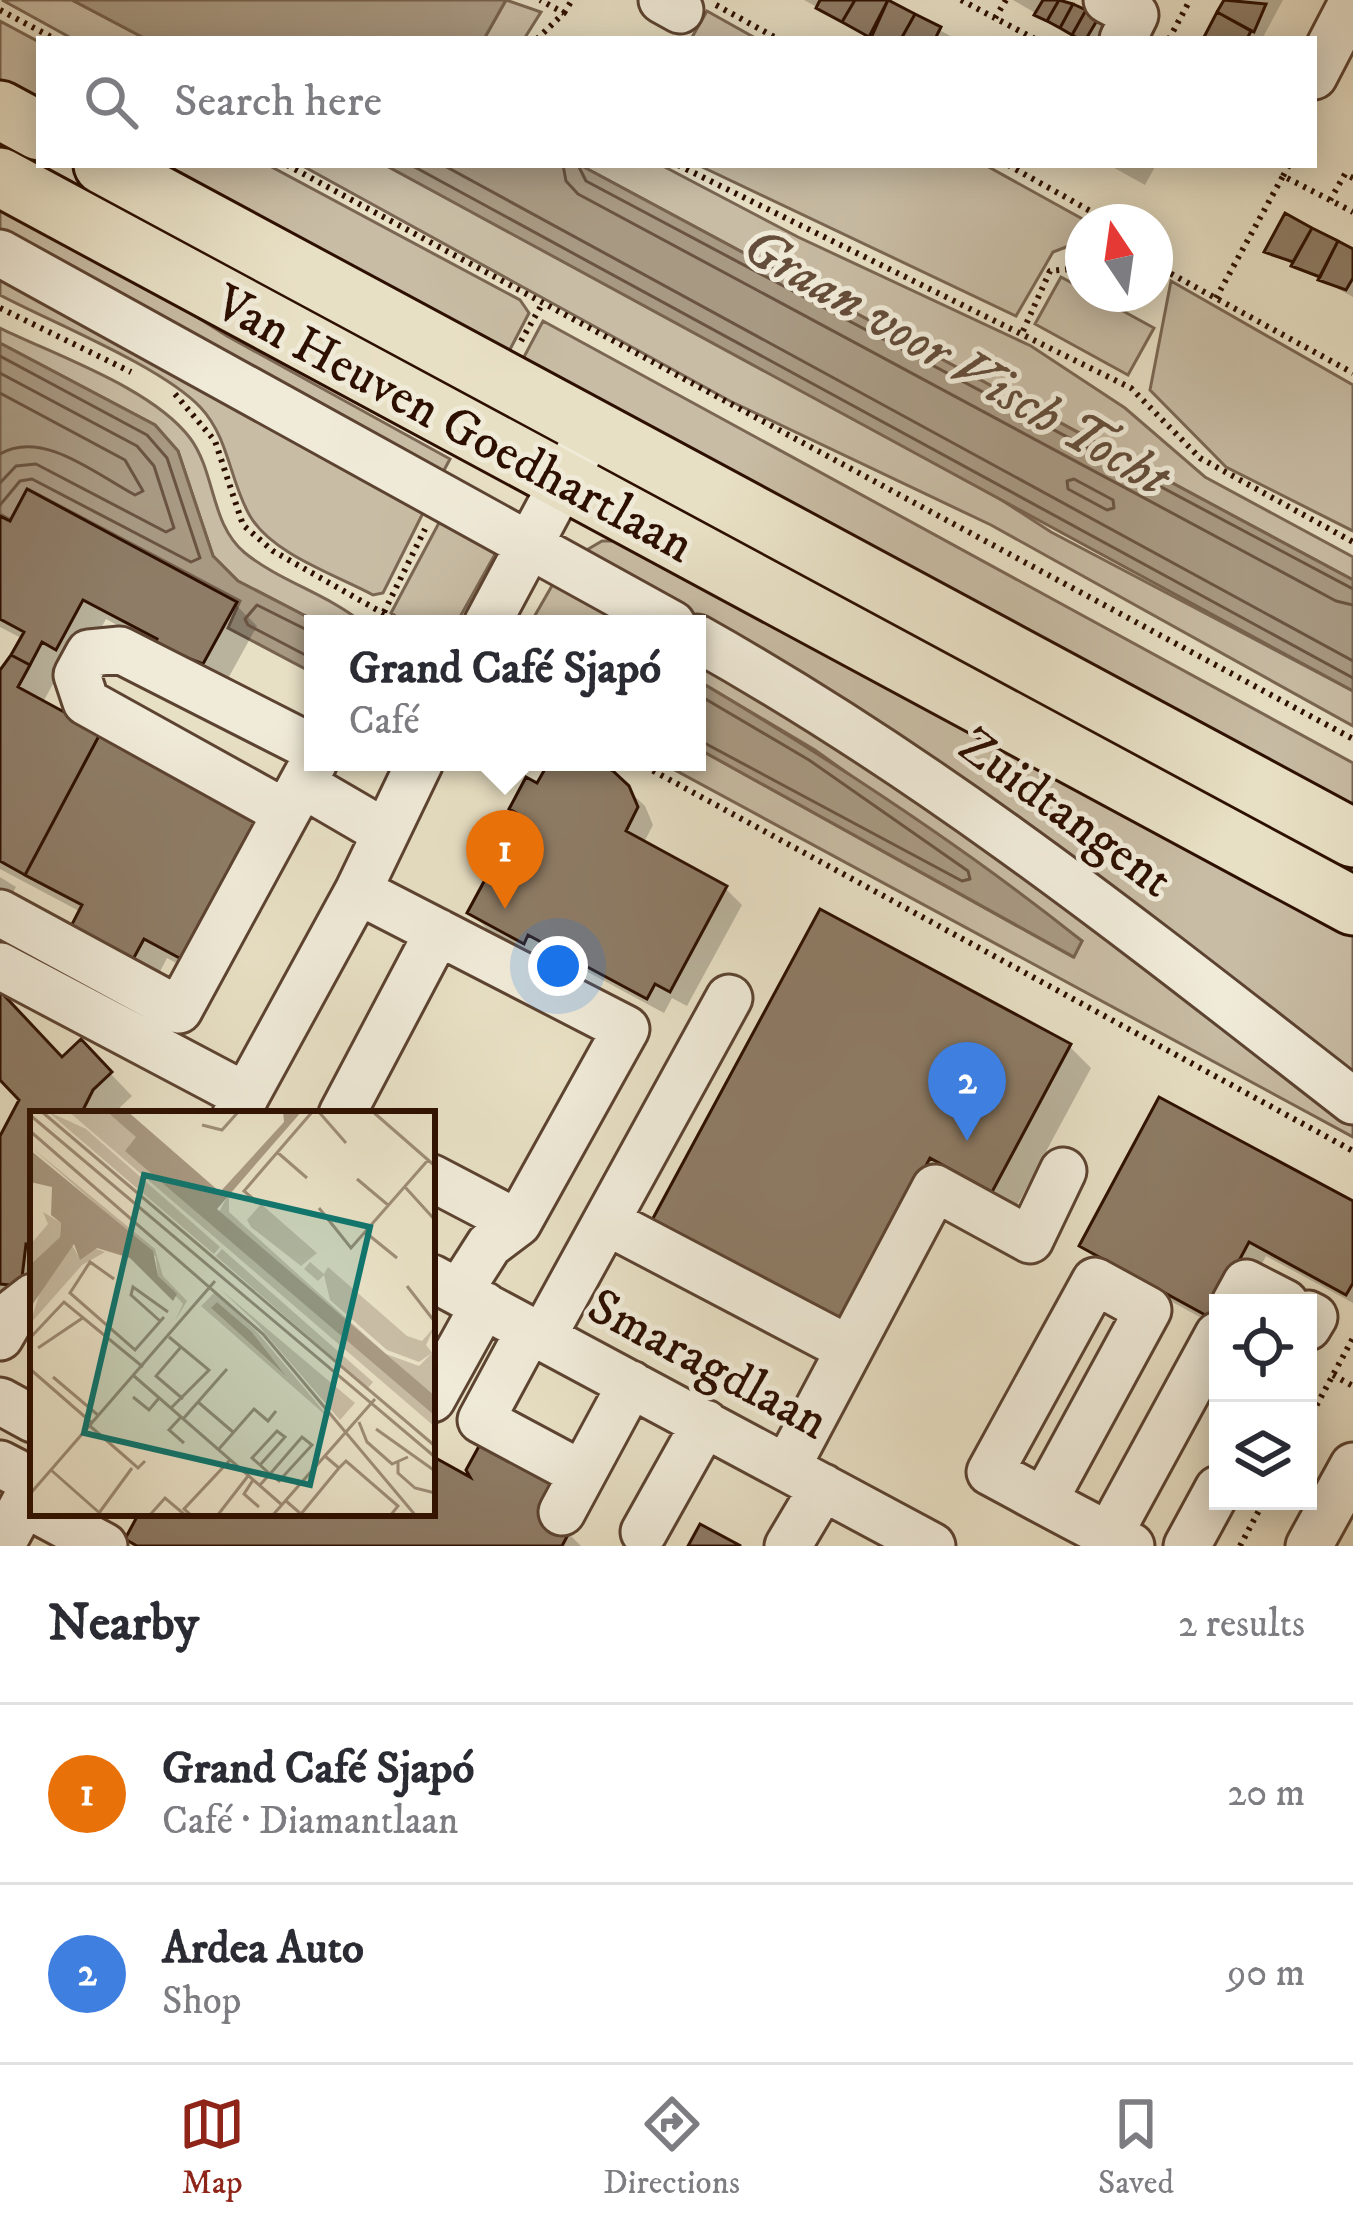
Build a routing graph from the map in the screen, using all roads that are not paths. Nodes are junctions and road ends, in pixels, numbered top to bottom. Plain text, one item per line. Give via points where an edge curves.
1 (1107, 0) edge
2 (1347, 26) edge
3 (1124, 36) edge
4 (1317, 71) edge
5 (0, 110) edge
6 (36, 129) edge
7 (109, 168) edge
8 (0, 177) edge
9 (0, 253) edge
10 (593, 426) junction
11 (563, 479) junction
12 (528, 543) junction
13 (492, 615) edge
14 (656, 615) edge
15 (706, 643) edge
16 (416, 771) edge
17 (304, 777) edge
18 (386, 833) junction
19 (1353, 838) edge
20 (358, 891) junction
21 (1353, 906) edge
22 (0, 913) edge
23 (438, 932) junction
24 (0, 965) edge
25 (729, 998) dead end
26 (1353, 1101) edge
27 (241, 1105) edge
28 (344, 1111) edge
29 (1063, 1171) dead end
30 (435, 1180) edge
31 (607, 1222) junction
32 (518, 1223) junction
33 (458, 1292) edge
34 (1240, 1294) edge
35 (1268, 1294) edge
36 (30, 1299) edge
37 (536, 1334) junction
38 (0, 1336) edge
39 (849, 1349) junction
40 (1209, 1353) edge
41 (631, 1384) junction
42 (435, 1387) edge
43 (0, 1401) edge
44 (30, 1417) edge
45 (705, 1423) junction
46 (0, 1464) edge
47 (1353, 1466) edge
48 (805, 1477) junction
49 (1044, 1501) dead end
50 (1209, 1506) edge
51 (23, 1516) edge
52 (859, 1529) edge
53 (644, 1532) dead end
54 (1114, 1542) edge
55 (104, 1546) edge
56 (788, 1546) edge
57 (932, 1546) edge
58 (1186, 1546) edge
59 (1309, 1546) edge

1 - 3 street via 1135,15
2 - 4 street
5 - 6 main road
7 - 10 main road, Van Heuven Goedhartlaan
8 - 11 main road, Van Heuven Goedhartlaan
9 - 12 street
10 - 11 street
10 - 19 main road, Van Heuven Goedhartlaan
11 - 12 street
11 - 21 main road, Van Heuven Goedhartlaan
12 - 13 street
12 - 14 street
15 - 26 street, Zuidtangent via 1012,836
16 - 18 street
17 - 18 street
17 - 22 street via 178,1010
18 - 20 street
20 - 23 street
20 - 27 street
23 - 28 street
23 - 32 street via 626,1029
24 - 27 street
25 - 31 street
29 - 39 street via 1030,1240 935,1188
30 - 32 street
31 - 37 street
31 - 39 street
32 - 33 street via 489,1245
33 - 37 street, Smaragdlaan
33 - 42 street
34 - 35 street via 1246,1283
36 - 38 street
37 - 41 street, Smaragdlaan
37 - 41 street via 481,1420 573,1493
39 - 48 street
40 - 54 street
41 - 45 street, Smaragdlaan
43 - 44 street
45 - 48 street, Smaragdlaan
45 - 53 street
46 - 51 street
47 - 59 street
48 - 52 street, Smaragdlaan
48 - 56 street
49 - 54 street
50 - 58 street
51 - 55 street
52 - 57 street, Smaragdlaan

